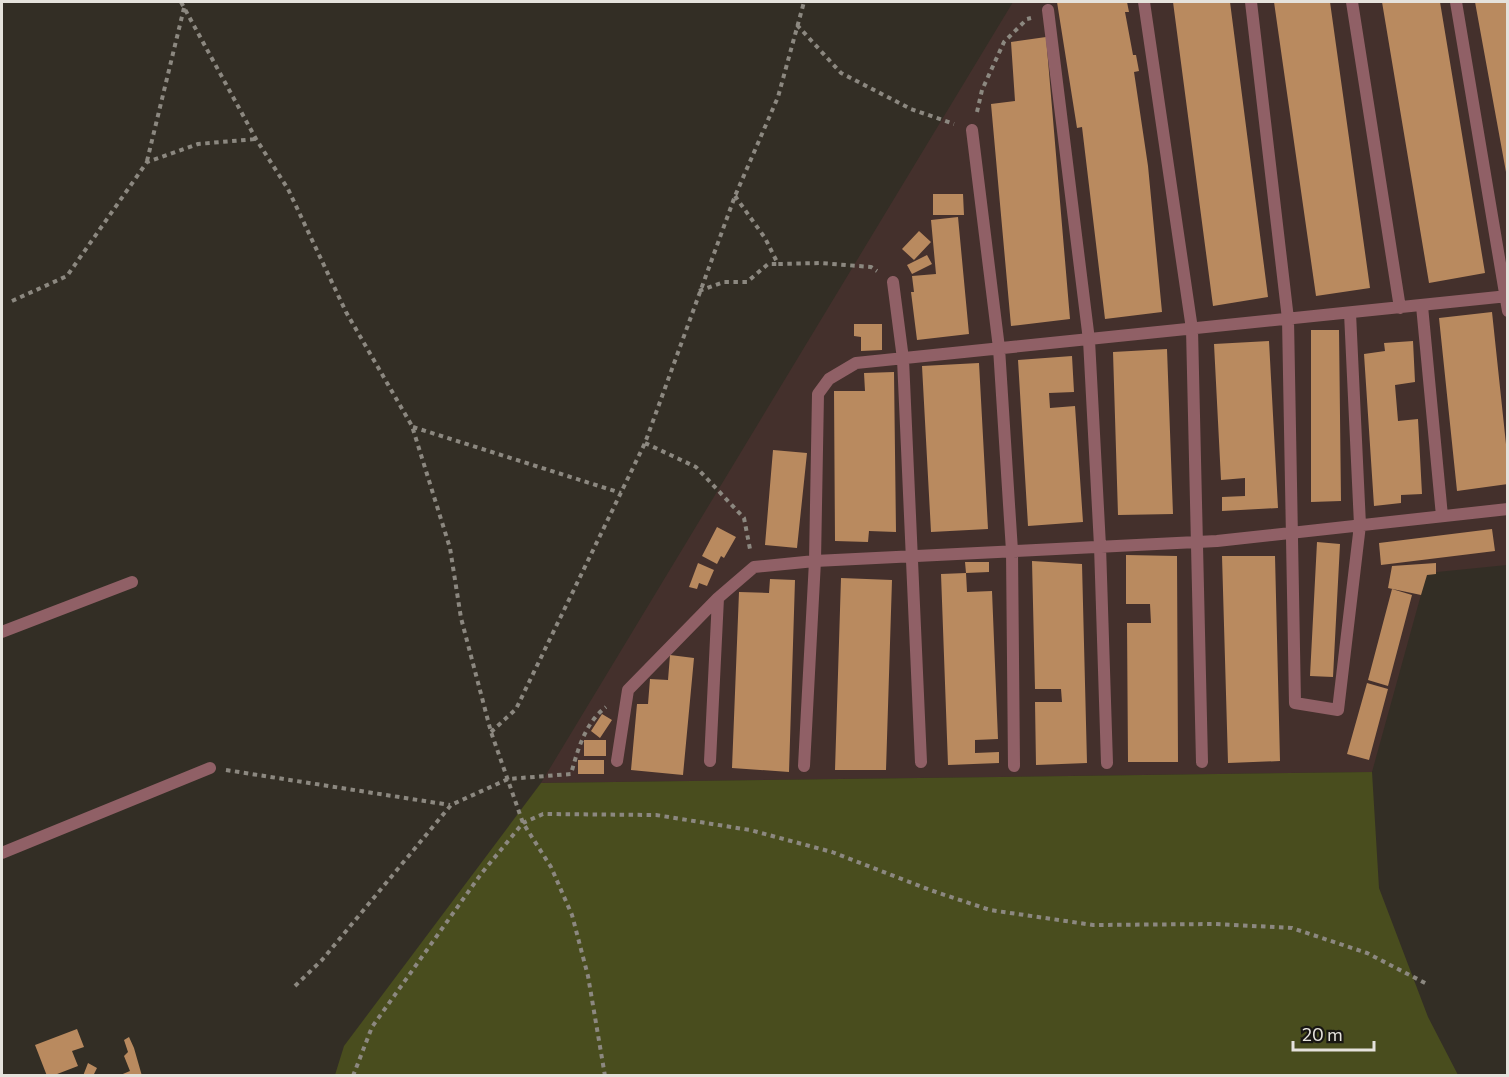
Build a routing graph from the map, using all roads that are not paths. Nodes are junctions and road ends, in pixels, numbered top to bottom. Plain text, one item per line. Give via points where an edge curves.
1 (1144, 2) edge
2 (1251, 2) edge
3 (1352, 2) edge
4 (1456, 2) edge
5 (1048, 10) road end
6 (972, 130) road end
7 (893, 282) road end
8 (1507, 296) edge
9 (1422, 306) junction
10 (1400, 308) junction
11 (1508, 310) edge
12 (1350, 313) junction
13 (1288, 319) junction
14 (1192, 329) junction
15 (1089, 339) junction
16 (999, 348) junction
17 (903, 359) junction
18 (1508, 509) edge
19 (1442, 516) junction
20 (1360, 525) junction
21 (1292, 532) junction
22 (1197, 542) junction
23 (1100, 546) junction
24 (1012, 551) junction
25 (911, 556) junction
26 (815, 561) junction
27 (132, 582) dead end
28 (718, 598) junction
29 (2, 632) edge
30 (617, 761) dead end
31 (710, 761) dead end
32 (921, 762) dead end
33 (1202, 762) dead end
34 (1107, 763) dead end
35 (804, 766) dead end
36 (1014, 766) dead end
37 (210, 768) road end
38 (2, 853) edge

1 - 14 lane
2 - 13 lane
3 - 10 lane
4 - 8 lane
5 - 15 lane
6 - 16 lane
7 - 17 lane
8 - 9 lane
8 - 11 lane
9 - 10 lane
9 - 19 lane
10 - 12 lane
12 - 13 lane
12 - 20 lane
13 - 14 lane
13 - 21 lane
14 - 15 lane
14 - 22 lane
15 - 16 lane
15 - 23 lane
16 - 17 lane
16 - 24 lane
17 - 25 lane
17 - 26 lane via 856,363 829,379 818,394
18 - 19 lane
19 - 20 lane
20 - 21 lane
20 - 21 lane via 1338,710 1295,703
21 - 22 lane
22 - 23 lane
22 - 33 lane
23 - 24 lane
23 - 34 lane
24 - 25 lane
24 - 36 lane
25 - 26 lane
25 - 32 lane
26 - 28 lane via 754,567
26 - 35 lane
27 - 29 lane
28 - 30 lane via 628,690
28 - 31 lane
37 - 38 lane

